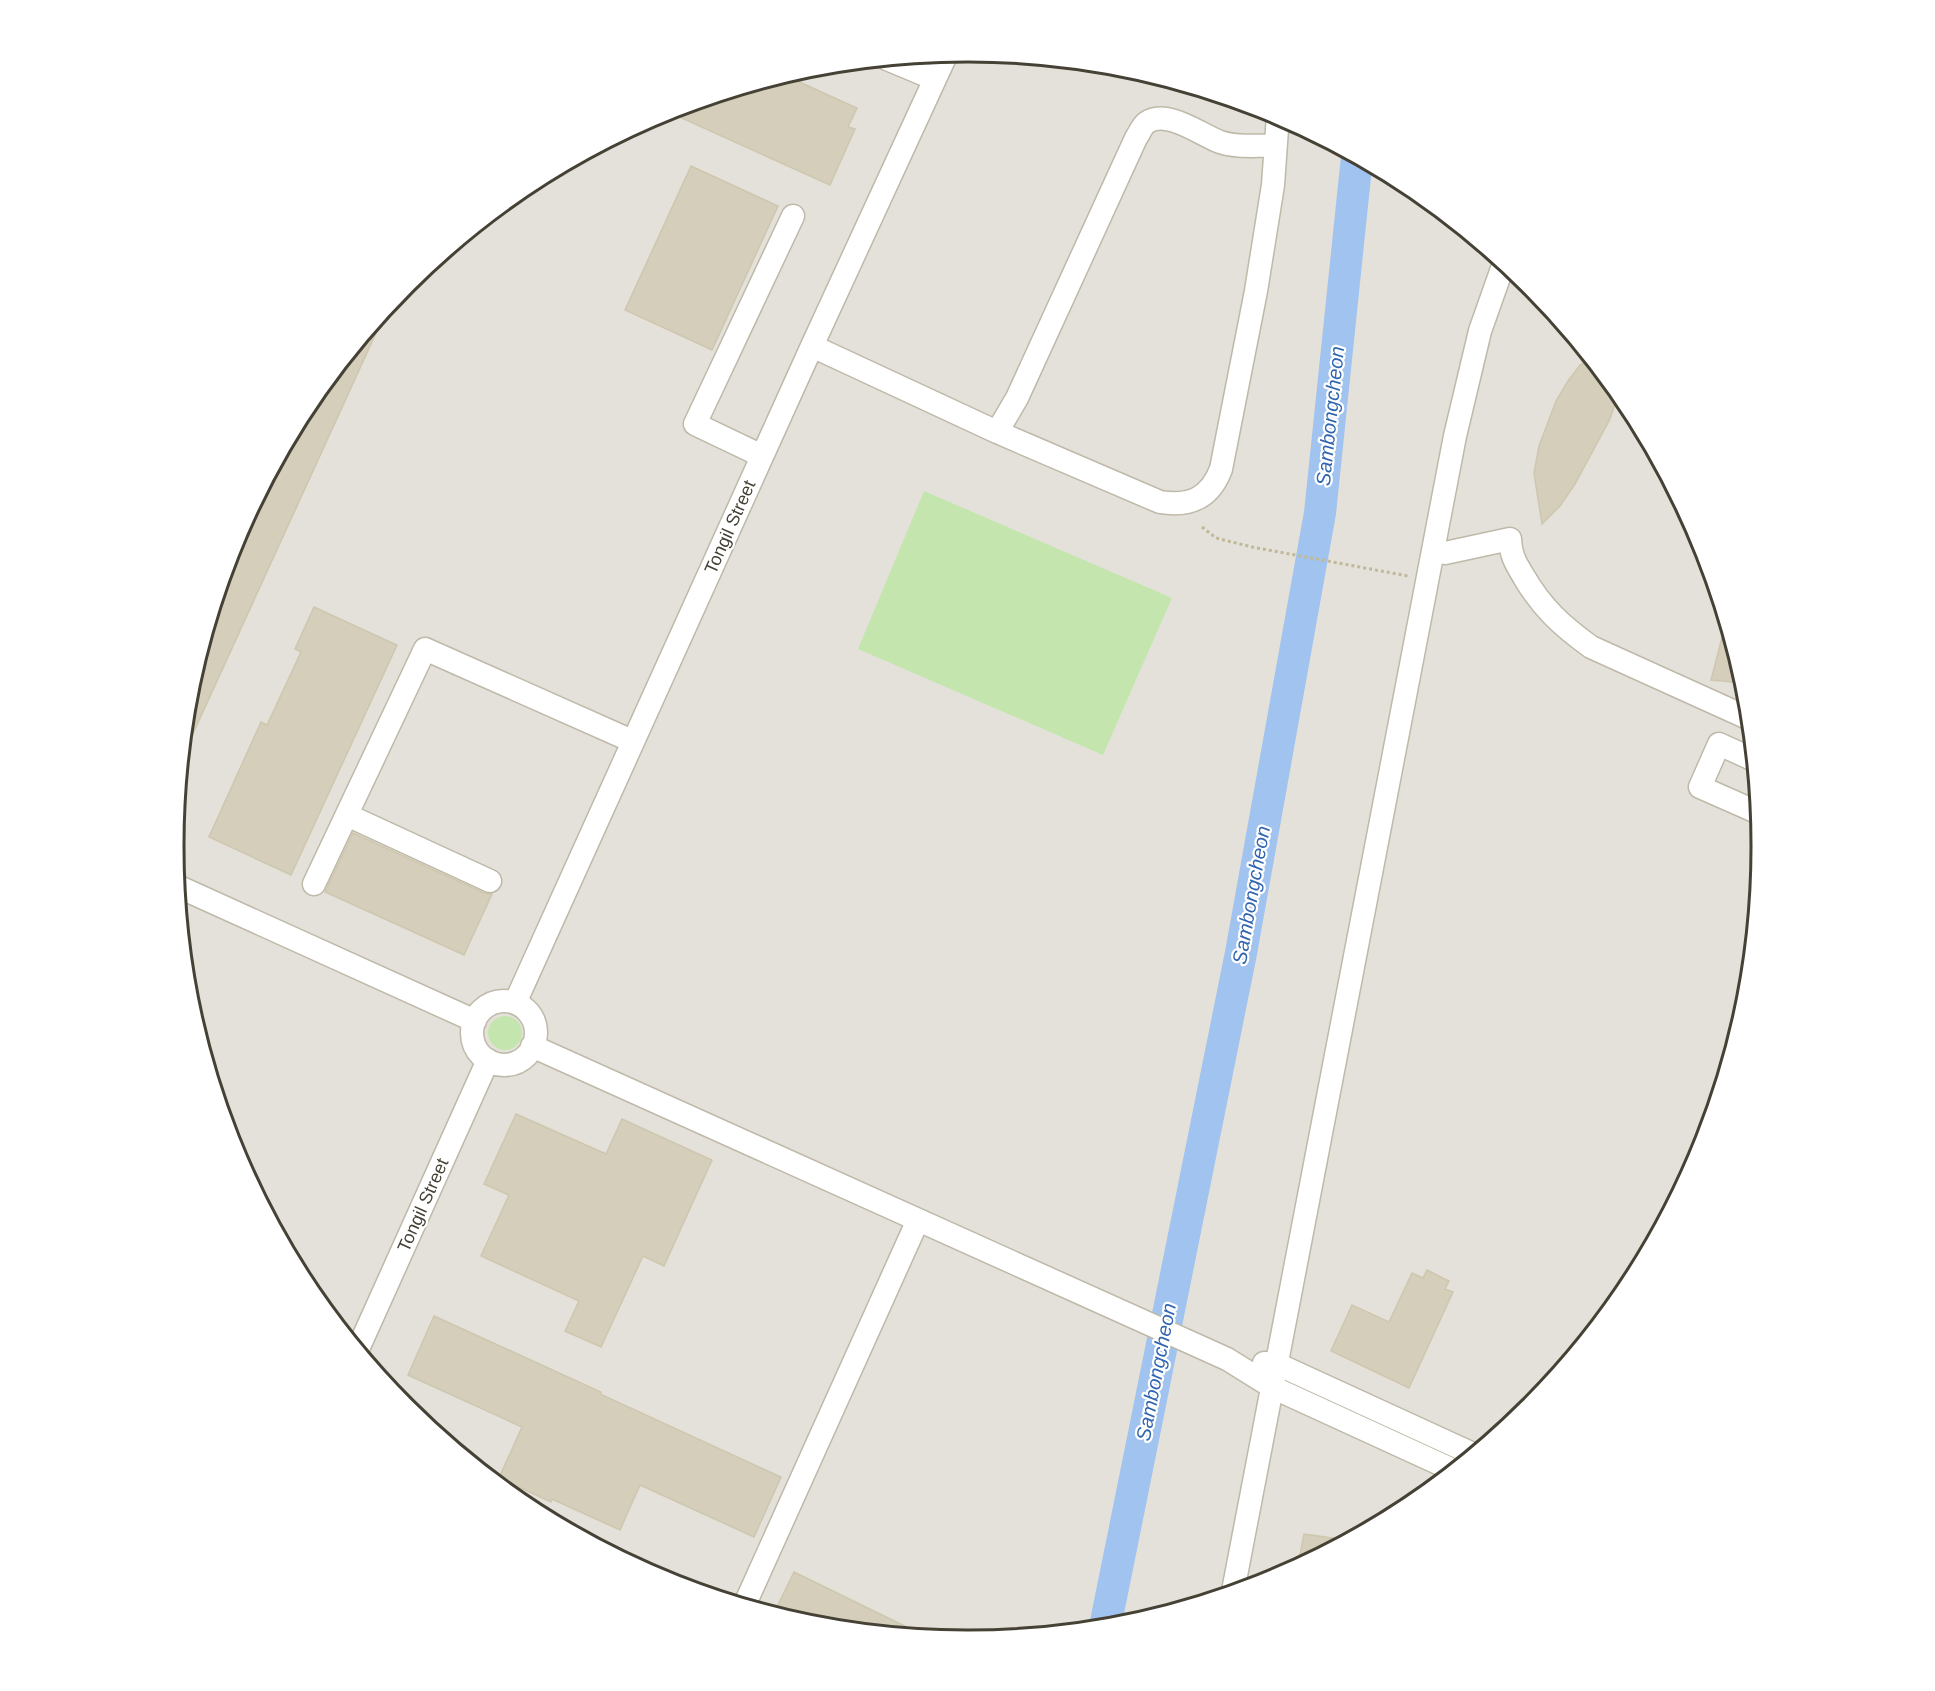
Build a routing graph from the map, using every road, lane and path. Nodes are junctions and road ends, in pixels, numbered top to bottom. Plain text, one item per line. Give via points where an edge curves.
1 (943, 62) edge
2 (900, 65) edge
3 (935, 79) junction
4 (1277, 125) edge
5 (1275, 146) junction
6 (792, 216) dead end
7 (1501, 272) edge
8 (812, 346) junction
9 (997, 432) junction
10 (762, 456) junction
11 (1202, 526) dead end
12 (1433, 551) junction
13 (1409, 576) dead end
14 (1740, 714) edge
15 (632, 741) junction
16 (1746, 756) edge
17 (1750, 809) edge
18 (347, 815) junction
19 (490, 881) dead end
20 (314, 884) dead end
21 (185, 889) edge
22 (515, 1003) junction
23 (475, 1020) junction
24 (532, 1046) junction
25 (488, 1060) junction
26 (918, 1220) junction
27 (361, 1342) edge
28 (1227, 1359) junction
29 (1277, 1364) junction
30 (1272, 1387) junction
31 (1465, 1450) edge
32 (1446, 1467) edge
33 (1235, 1583) edge
34 (748, 1598) edge

1 - 3 street, Tongil Street
2 - 3 street
3 - 8 street, Tongil Street
4 - 5 street
5 - 9 street via 1221,142 1173,120 1160,118 1146,123 1017,398
5 - 9 street via 1273,185 1256,291 1226,447 1215,484 1207,493 1184,503 1160,502
6 - 10 street via 695,424
7 - 12 street via 1480,331
8 - 9 street
8 - 10 street, Tongil Street
10 - 15 street, Tongil Street
11 - 13 path via 1216,538 1252,547
12 - 14 street via 1445,553 1510,538 1511,554 1536,597 1579,638
12 - 29 street
15 - 18 street via 425,649
15 - 22 street, Tongil Street
16 - 17 street via 1719,744 1700,787
18 - 19 street
18 - 20 street
21 - 23 street
22 - 23 street via 491,1004
22 - 24 street via 533,1021
23 - 25 street via 474,1043
24 - 25 street via 513,1063
24 - 26 street
25 - 27 street, Tongil Street
26 - 28 street
26 - 34 street
28 - 29 street
28 - 30 street
29 - 30 street
29 - 31 street
30 - 32 street
30 - 33 street

